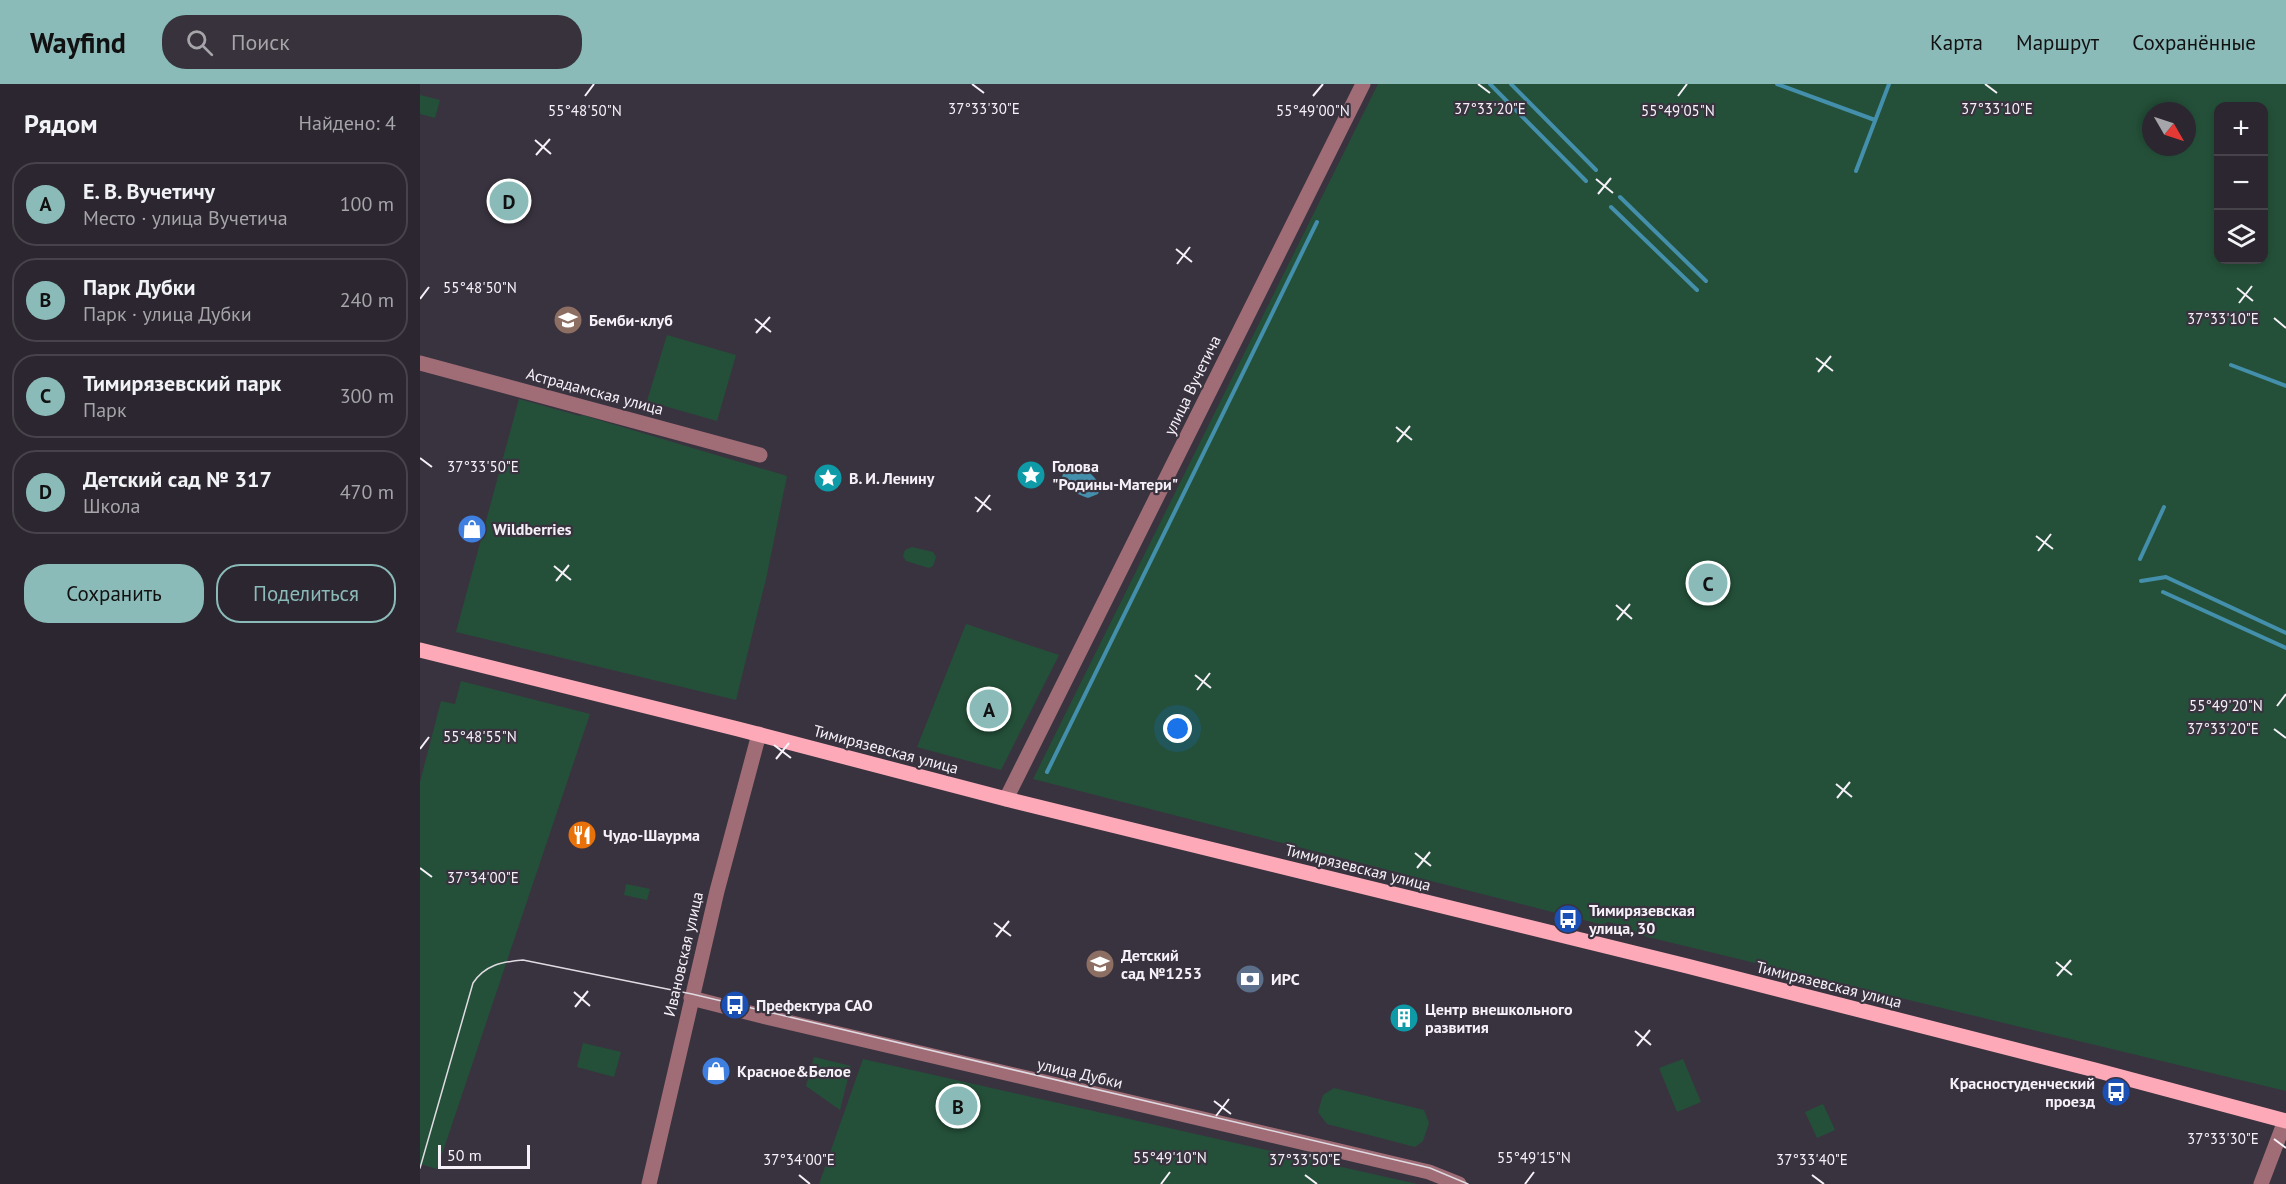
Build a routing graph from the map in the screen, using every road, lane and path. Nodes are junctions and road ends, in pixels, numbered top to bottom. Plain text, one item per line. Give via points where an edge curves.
1 (1363, 84) edge
2 (420, 363) edge
3 (760, 455) dead end
4 (420, 650) edge
5 (759, 734) junction
6 (1006, 799) junction
7 (691, 998) junction
8 (2286, 1121) edge
9 (649, 1184) edge
10 (1459, 1184) edge
11 (2261, 1184) edge

1 - 6 street, улица Вучетича
2 - 3 street, Астрадамская улица
4 - 5 main road, Тимирязевская улица
5 - 6 main road, Тимирязевская улица
5 - 7 street, Ивановская улица
6 - 8 main road, Тимирязевская улица via 1687,966
7 - 9 street, Ивановская улица
7 - 10 street, улица Дубки via 1429,1172
8 - 11 street

